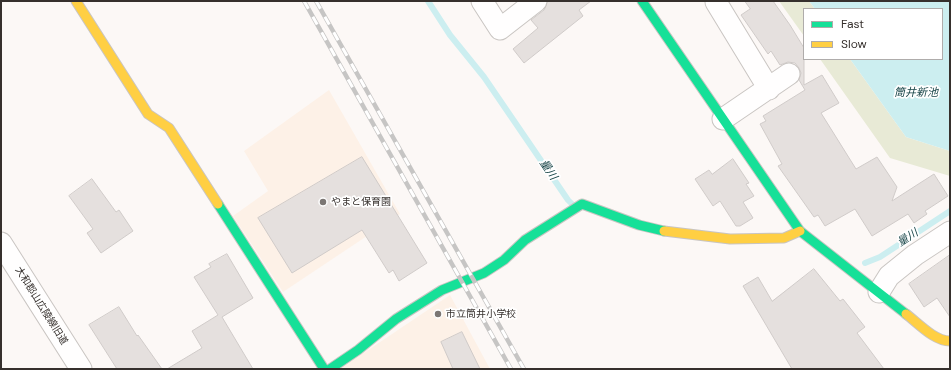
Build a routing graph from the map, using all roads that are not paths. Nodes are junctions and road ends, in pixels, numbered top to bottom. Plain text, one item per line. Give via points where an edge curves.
1 (76, 1) edge
2 (482, 1) edge
3 (536, 1) edge
4 (642, 1) edge
5 (716, 2) dead end
6 (789, 74) dead end
7 (768, 89) junction
8 (724, 119) junction
9 (800, 231) junction
10 (950, 232) edge
11 (1, 243) edge
12 (878, 292) junction
13 (950, 341) edge
14 (81, 369) edge
15 (324, 369) edge
16 (330, 369) edge

1 - 15 street via 148,114 169,128
2 - 3 street via 500,29
4 - 8 street
5 - 7 street
6 - 7 street
7 - 8 street
8 - 9 street
9 - 12 street
9 - 16 street via 784,238 730,239 667,232 639,225 582,204 525,240 504,260 484,273 442,290 396,319
10 - 12 street via 889,276
11 - 14 street, 大和郡山広陵線旧道
12 - 13 street via 930,332 945,341

